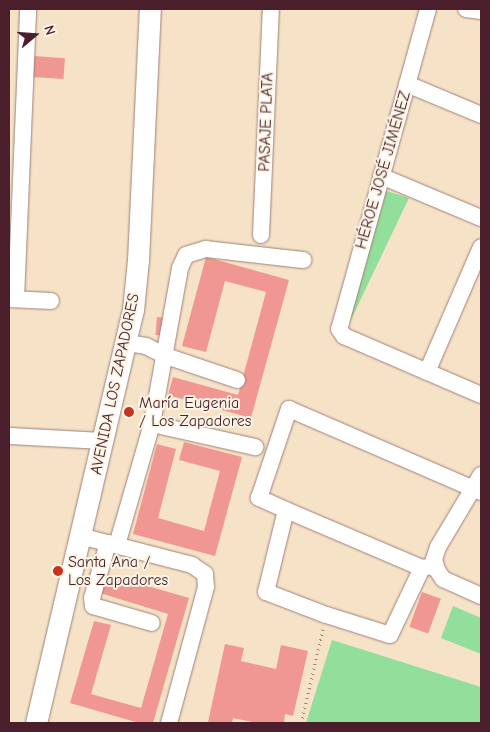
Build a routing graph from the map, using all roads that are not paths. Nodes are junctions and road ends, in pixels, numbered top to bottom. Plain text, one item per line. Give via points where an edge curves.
1 (28, 9) edge
2 (150, 9) edge
3 (271, 9) edge
4 (428, 9) edge
5 (466, 9) edge
6 (481, 11) edge
7 (407, 84) junction
8 (481, 115) edge
9 (381, 176) junction
10 (481, 218) edge
11 (262, 235) dead end
12 (481, 247) edge
13 (303, 260) dead end
14 (12, 299) edge
15 (51, 301) dead end
16 (127, 342) junction
17 (166, 356) junction
18 (427, 372) junction
19 (237, 380) dead end
20 (481, 396) edge
21 (152, 424) junction
22 (9, 436) edge
23 (104, 441) junction
24 (255, 447) dead end
25 (479, 485) edge
26 (286, 510) junction
27 (80, 536) junction
28 (113, 544) junction
29 (428, 567) junction
30 (481, 596) edge
31 (152, 623) dead end
32 (36, 723) edge
33 (169, 723) edge

1 - 14 street
2 - 16 main road, AVENIDA LOS ZAPADORES via 138,267
3 - 11 street, PASAJE PLATA
4 - 7 street, HÉROE JOSÉ JIMÉNEZ
5 - 6 street
7 - 8 street
7 - 9 street, HÉROE JOSÉ JIMÉNEZ
9 - 10 street
9 - 18 street, HÉROE JOSÉ JIMÉNEZ via 340,332
12 - 18 street
13 - 17 street via 206,249 186,255 180,268
14 - 15 street
16 - 17 street via 146,346
16 - 23 main road, AVENIDA LOS ZAPADORES
17 - 19 street
17 - 21 street
18 - 20 street
21 - 24 street
21 - 28 street
22 - 23 street
23 - 27 main road, AVENIDA LOS ZAPADORES
25 - 26 street via 289,410 259,498
25 - 29 street
26 - 29 street
26 - 29 street via 266,592 390,635
27 - 28 street
27 - 32 main road, AVENIDA LOS ZAPADORES
28 - 31 street via 92,598 93,606
28 - 33 street via 192,565 205,574 206,587
29 - 30 street via 448,582

